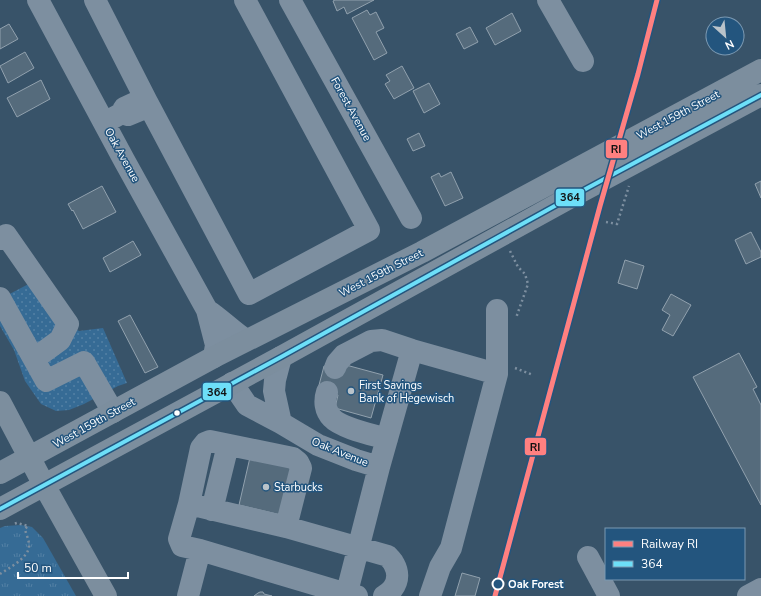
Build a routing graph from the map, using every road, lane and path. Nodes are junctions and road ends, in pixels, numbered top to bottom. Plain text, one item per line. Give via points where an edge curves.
1 (38, 0) edge
2 (95, 0) edge
3 (245, 0) edge
4 (290, 0) edge
5 (548, 0) edge
6 (583, 60) dead end
7 (761, 70) edge
8 (761, 95) edge
9 (144, 103) junction
10 (113, 118) junction
11 (631, 180) dead end
12 (411, 218) dead end
13 (606, 222) dead end
14 (3, 237) edge
15 (506, 252) dead end
16 (0, 298) edge
17 (207, 310) junction
18 (507, 314) joint
19 (246, 340) junction
20 (412, 350) junction
21 (214, 357) junction
22 (281, 357) junction
23 (34, 359) junction
24 (335, 368) dead end
25 (505, 371) junction
26 (533, 375) dead end
27 (232, 383) junction
28 (327, 392) dead end
29 (0, 402) edge
30 (113, 412) junction
31 (281, 423) junction
32 (387, 438) junction
33 (228, 445) junction
34 (30, 457) junction
35 (379, 467) junction
36 (0, 474) edge
37 (44, 485) junction
38 (188, 504) junction
39 (212, 510) junction
40 (5, 517) edge
41 (286, 527) junction
42 (359, 547) junction
43 (200, 550) junction
44 (588, 558) dead end
45 (0, 574) edge
46 (761, 589) edge
47 (350, 595) edge
48 (106, 596) edge
49 (188, 596) edge
50 (384, 596) edge
51 (430, 596) edge
52 (609, 596) edge
53 (748, 596) edge

1 - 10 street, Oak Avenue
2 - 9 street
3 - 9 street via 369,230 249,294
4 - 12 street, Forest Avenue
5 - 6 street
7 - 19 main road, West 159th Street via 422,252
8 - 22 main road, West 159th Street
9 - 10 street via 140,110
10 - 17 street, Oak Avenue
11 - 13 path via 617,224
14 - 23 street via 68,324 60,340
15 - 18 path via 509,250 525,274 528,284
16 - 23 street
17 - 19 street, Oak Avenue
17 - 21 street, Oak Avenue via 216,345
18 - 25 street
19 - 21 main road, West 159th Street
20 - 24 street via 382,340 371,341 344,355
20 - 25 street
20 - 32 street, Oak Avenue
21 - 30 main road, West 159th Street
22 - 27 main road, West 159th Street
22 - 31 street via 274,391
23 - 30 street via 46,381 84,362
25 - 26 path
25 - 51 street via 451,548 440,567
27 - 31 street, Oak Avenue via 247,405
27 - 37 main road, West 159th Street
28 - 32 street via 325,406 332,418 345,426
29 - 34 main road
30 - 34 main road, West 159th Street
31 - 35 street, Oak Avenue via 318,445
32 - 35 street, Oak Avenue
33 - 38 street via 210,441 201,448
33 - 39 street
33 - 41 street via 293,458 298,462 301,468
34 - 36 main road, West 159th Street
34 - 37 main road
35 - 42 street
37 - 40 main road, West 159th Street
37 - 48 main road
38 - 39 street
38 - 43 street via 179,539 182,546
39 - 41 street
40 - 45 path via 28,526 25,529 29,546 23,558
41 - 42 street
42 - 47 street
42 - 50 street via 388,556 395,565 397,582
43 - 47 street
43 - 49 street
44 - 52 street
46 - 53 street

